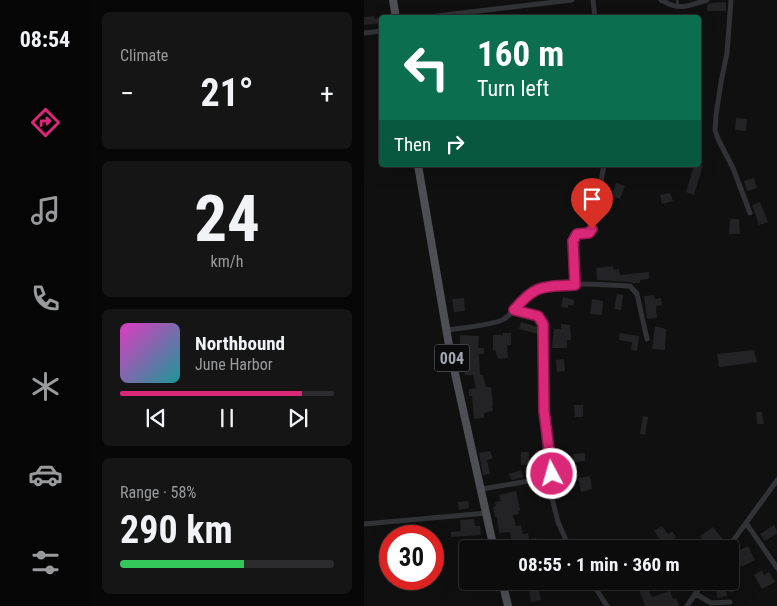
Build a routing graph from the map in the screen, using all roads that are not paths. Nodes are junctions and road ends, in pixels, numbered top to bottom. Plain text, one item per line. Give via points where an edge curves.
1 (393, 0) edge
2 (572, 0) edge
3 (593, 0) edge
4 (660, 0) edge
5 (677, 0) edge
6 (707, 0) edge
7 (732, 0) edge
8 (678, 7) junction
9 (396, 15) edge
10 (445, 15) edge
11 (595, 15) edge
12 (379, 31) edge
13 (364, 33) edge
14 (418, 167) edge
15 (604, 167) edge
16 (750, 213) dead end
17 (575, 285) junction
18 (514, 310) junction
19 (447, 330) junction
20 (647, 339) dead end
21 (547, 478) junction
22 (777, 479) edge
23 (482, 489) junction
24 (487, 513) junction
25 (746, 523) junction
26 (364, 524) edge
27 (492, 540) edge
28 (566, 540) edge
29 (734, 540) edge
30 (777, 569) edge
31 (504, 590) edge
32 (597, 590) edge
33 (698, 590) edge
34 (696, 594) junction
35 (730, 602) dead end
36 (508, 606) edge
37 (607, 606) edge
38 (687, 606) edge

1 - 9 main road
2 - 10 street
3 - 11 street
4 - 8 street
5 - 8 lane
6 - 8 street
7 - 16 street via 715,130
12 - 13 street
14 - 19 main road, 004
15 - 17 street via 592,229 589,233 577,234 573,241
17 - 18 street via 532,291
17 - 20 street via 633,287
18 - 19 street via 500,321
18 - 21 street via 538,316 543,324 544,411 552,474
19 - 23 main road, 004
21 - 23 street
21 - 28 street
22 - 25 street
23 - 24 main road, 004
24 - 26 street
24 - 27 main road, 004
25 - 29 street
25 - 30 street
31 - 36 main road
32 - 37 street
33 - 34 street
34 - 35 street via 710,602
34 - 38 street

